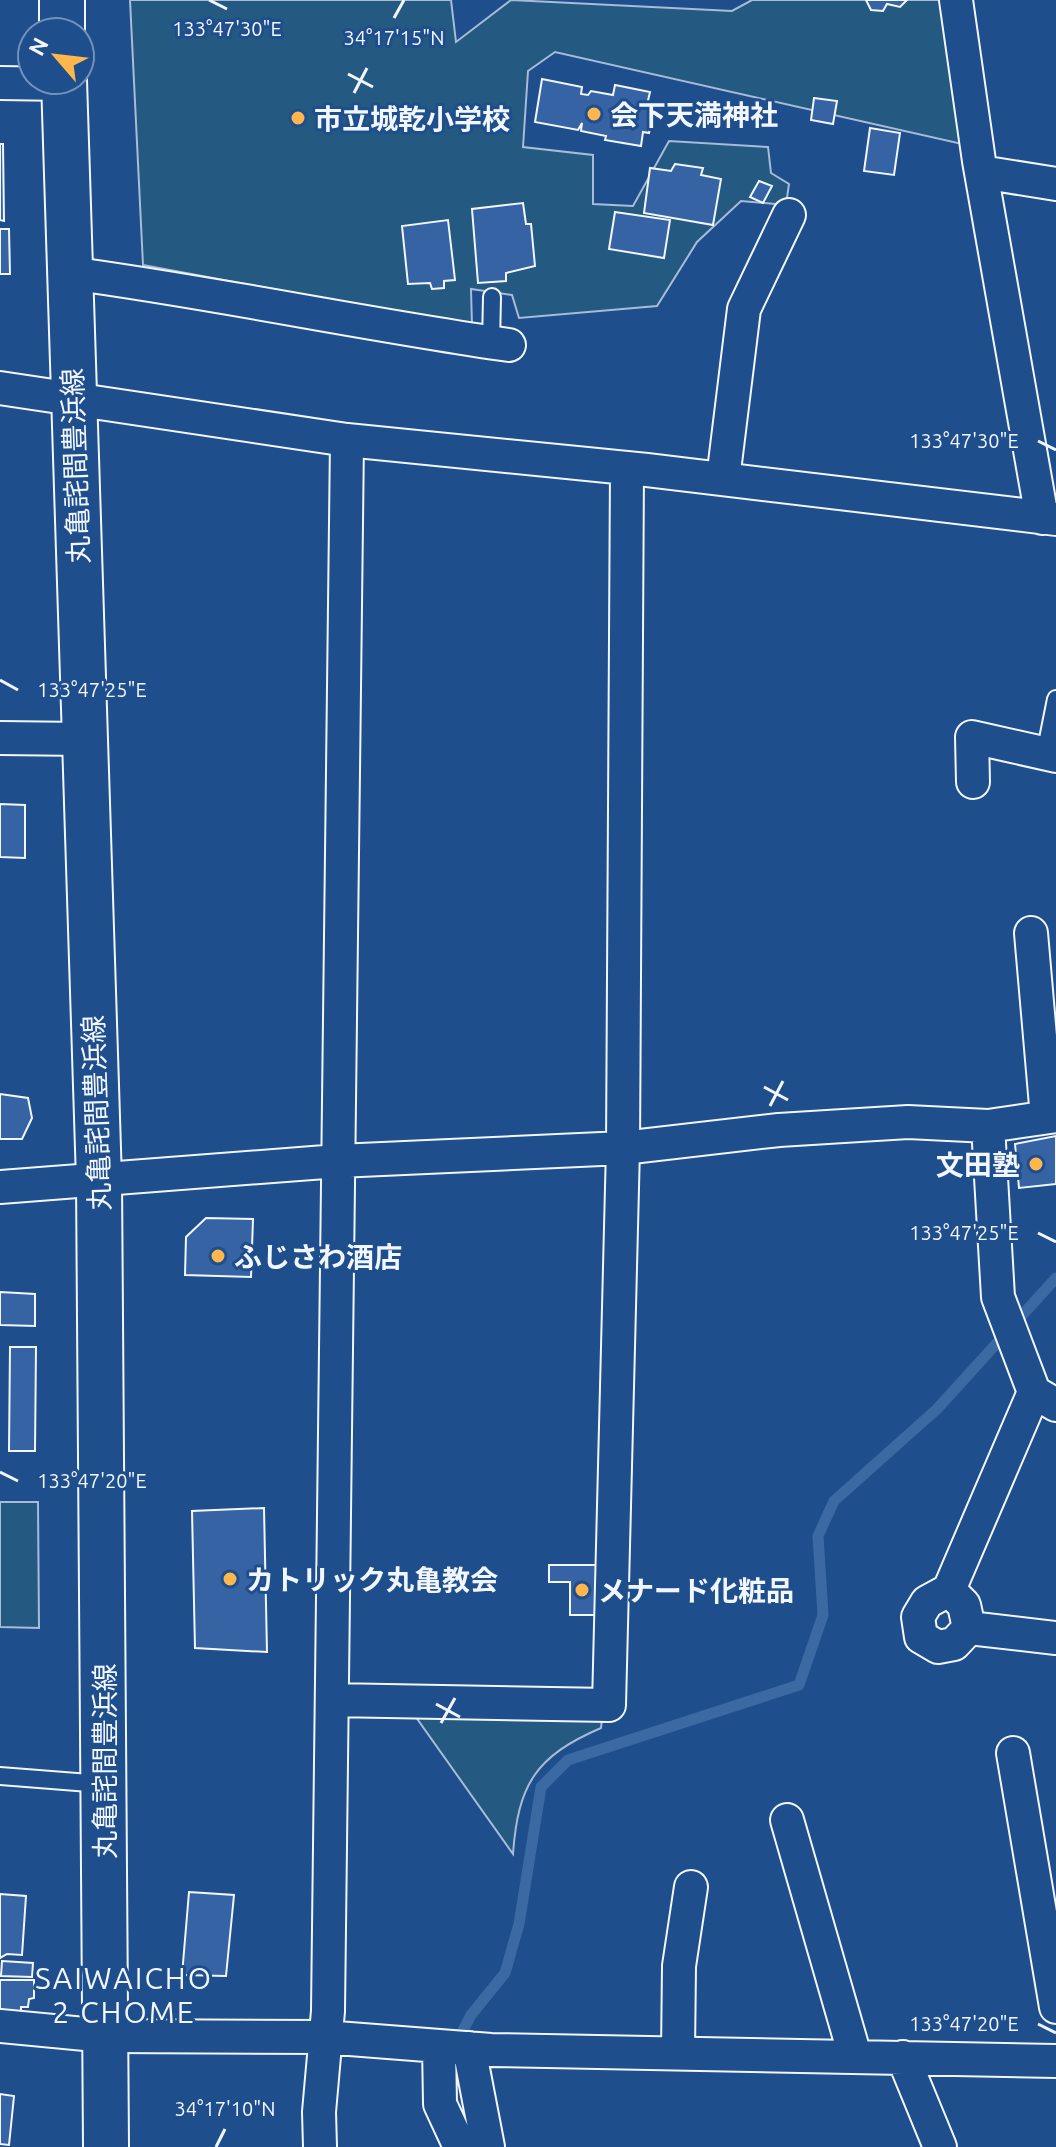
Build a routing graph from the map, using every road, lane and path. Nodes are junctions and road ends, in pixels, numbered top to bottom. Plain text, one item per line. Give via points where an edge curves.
1 (956, 0) edge
2 (64, 96) edge
3 (981, 172) junction
4 (1056, 184) edge
5 (789, 215) dead end
6 (69, 273) junction
7 (492, 297) dead end
8 (500, 344) joint
9 (0, 388) edge
10 (72, 398) junction
11 (347, 440) junction
12 (627, 468) junction
13 (723, 479) junction
14 (1049, 518) edge
15 (1056, 699) edge
16 (0, 738) edge
17 (84, 739) junction
18 (1050, 755) edge
19 (973, 782) dead end
20 (1031, 933) dead end
21 (1052, 1116) edge
22 (988, 1126) junction
23 (623, 1148) junction
24 (338, 1161) junction
25 (99, 1180) junction
26 (0, 1187) edge
27 (1045, 1399) edge
28 (949, 1590) junction
29 (969, 1628) junction
30 (1056, 1638) edge
31 (332, 1700) junction
32 (1013, 1753) dead end
33 (0, 1776) edge
34 (104, 1784) junction
35 (787, 1820) dead end
36 (691, 1887) dead end
37 (1046, 1887) edge
38 (1056, 2007) edge
39 (0, 2026) edge
40 (106, 2036) junction
41 (324, 2037) junction
42 (454, 2047) junction
43 (678, 2053) junction
44 (855, 2056) junction
45 (903, 2057) junction
46 (1056, 2061) edge
47 (106, 2147) edge
48 (320, 2147) edge
49 (460, 2147) edge
50 (488, 2147) edge
51 (940, 2147) edge

1 - 3 street
2 - 6 main road, 丸亀詫間豊浜線
3 - 4 street
3 - 14 street
5 - 13 street via 744,309
6 - 8 street
6 - 10 main road, 丸亀詫間豊浜線
7 - 8 lane
9 - 10 street
10 - 11 street
10 - 17 main road, 丸亀詫間豊浜線
11 - 12 street
11 - 24 street
12 - 13 street
12 - 23 street
13 - 14 street
15 - 18 lane
16 - 17 street
17 - 25 main road, 丸亀詫間豊浜線
18 - 19 street via 972,737
20 - 21 street
21 - 22 street
22 - 23 street via 894,1123
22 - 27 street via 1001,1304 1019,1353
23 - 24 street
23 - 31 street via 609,1705
24 - 25 street
24 - 31 street
25 - 26 street
25 - 34 main road, 丸亀詫間豊浜線
27 - 28 street
28 - 29 street via 964,1605
28 - 29 street via 927,1602 918,1617 921,1637 938,1647 954,1644
29 - 30 street
31 - 41 street
32 - 37 street
33 - 34 lane
34 - 40 main road, 丸亀詫間豊浜線
35 - 44 street
36 - 43 street via 679,1966
37 - 38 street
39 - 40 street
40 - 41 street
40 - 47 main road, 丸亀詫間豊浜線
41 - 42 street
41 - 48 street
42 - 43 street
42 - 49 street via 440,2104
42 - 50 street
43 - 44 street
44 - 45 street
45 - 46 street
45 - 51 street

